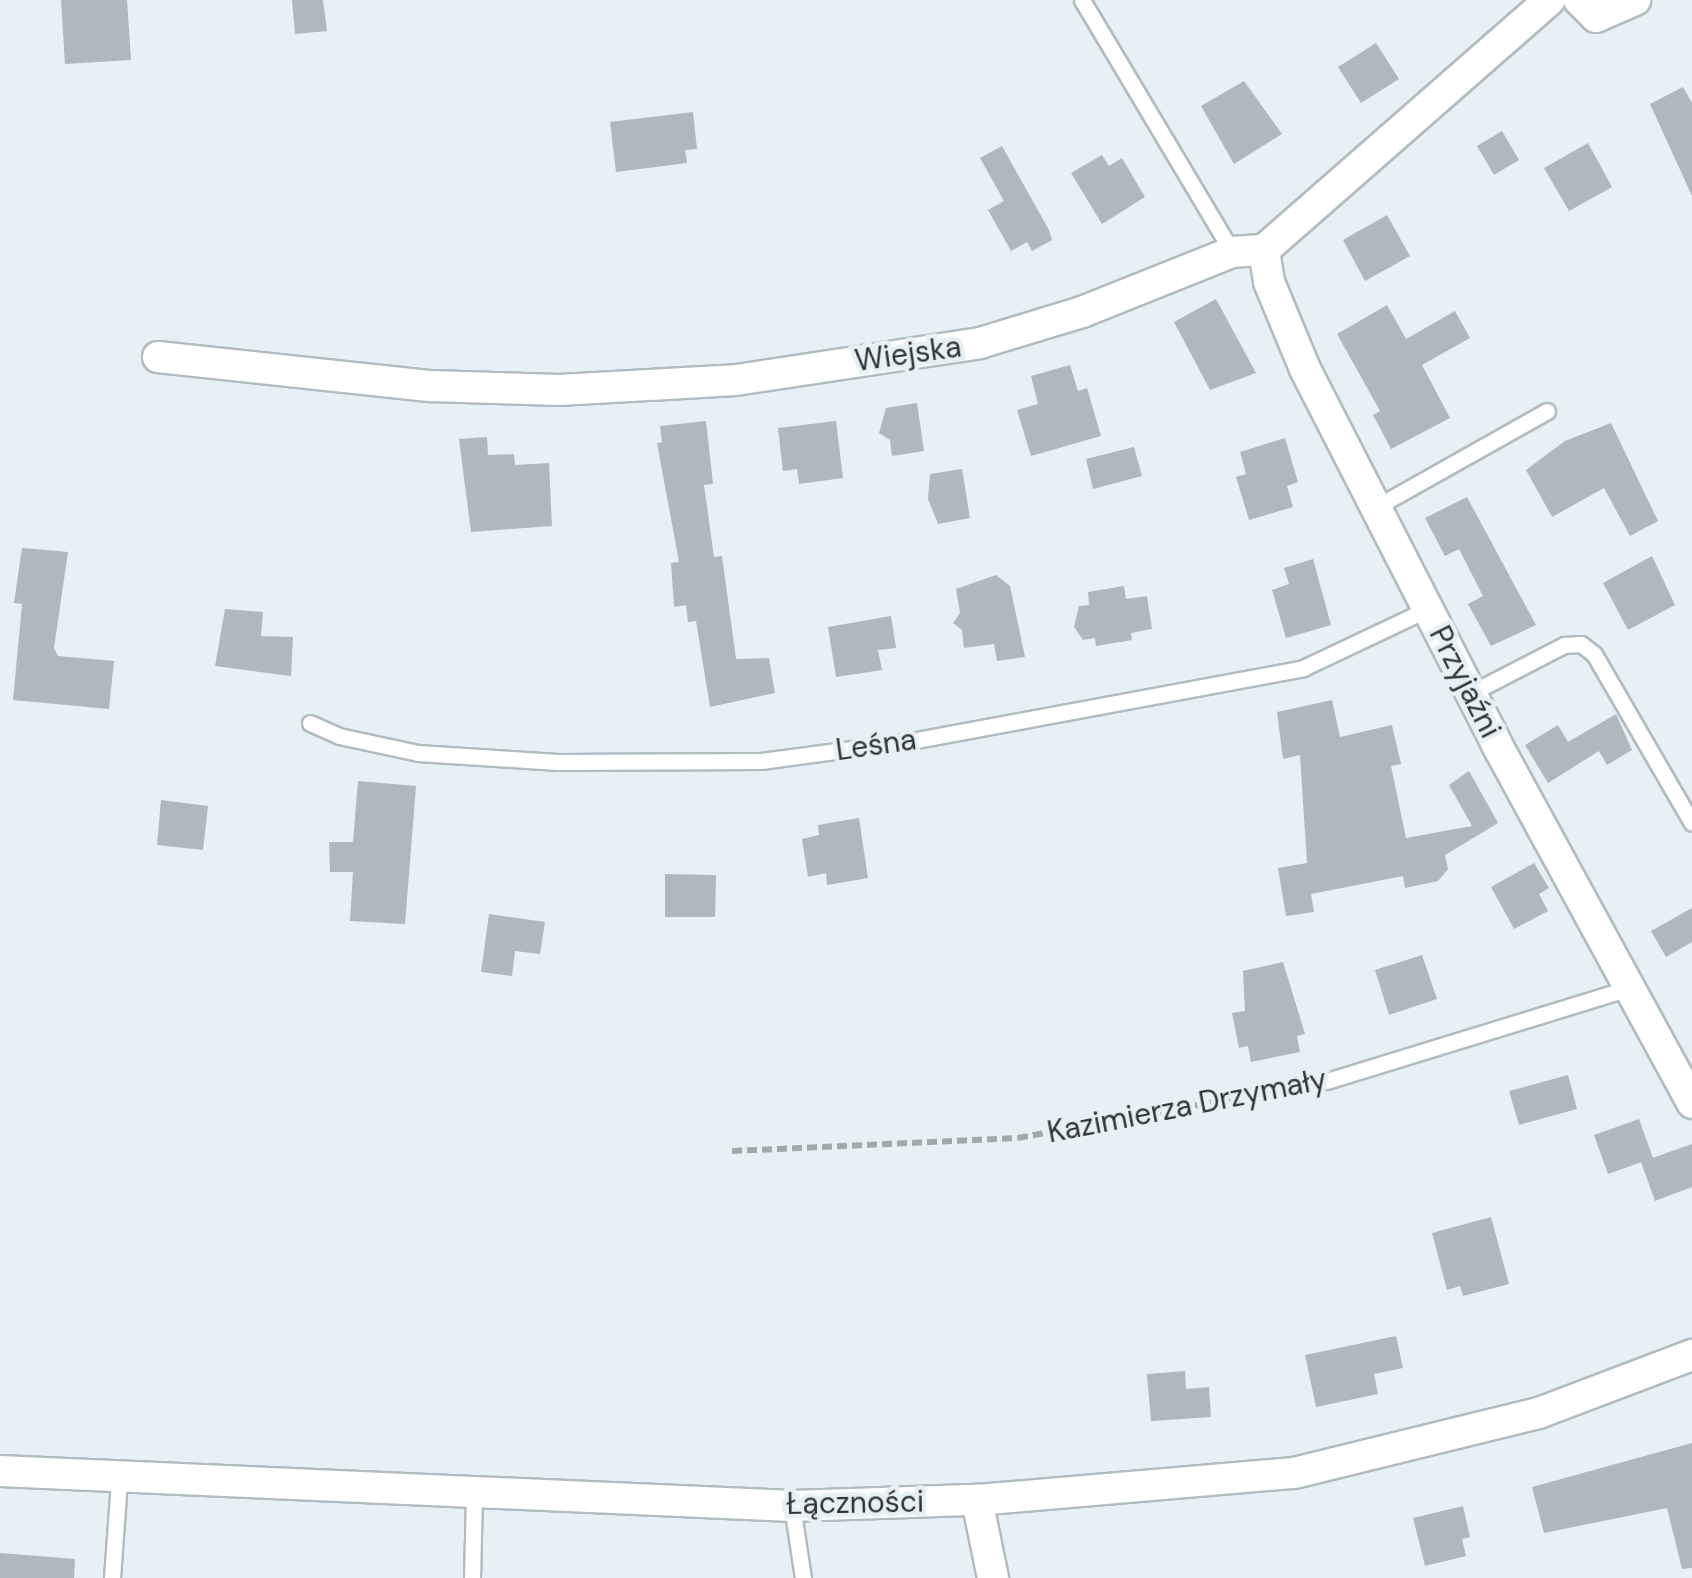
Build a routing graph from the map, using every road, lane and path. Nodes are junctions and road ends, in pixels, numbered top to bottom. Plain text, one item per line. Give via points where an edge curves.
1 (1082, 0) edge
2 (1550, 0) edge
3 (1635, 0) edge
4 (1588, 9) edge
5 (1264, 250) junction
6 (1232, 252) junction
7 (158, 357) dead end
8 (1546, 412) dead end
9 (1376, 507) junction
10 (1428, 609) junction
11 (1471, 692) junction
12 (310, 723) dead end
13 (1692, 823) edge
14 (1630, 988) junction
15 (1326, 1081) joint
16 (1692, 1103) edge
17 (732, 1151) dead end
18 (1692, 1355) edge
19 (0, 1471) edge
20 (119, 1480) junction
21 (474, 1495) junction
22 (976, 1500) junction
23 (792, 1506) junction
24 (112, 1578) edge
25 (472, 1578) edge
26 (804, 1578) edge
27 (993, 1578) edge

1 - 6 lane
2 - 5 street
3 - 4 street
5 - 6 street, Wiejska
5 - 9 street, Przyjaźni via 1269,282 1306,369
6 - 7 street, Wiejska via 1082,312 980,343 736,380 559,390 431,386
8 - 9 lane
9 - 10 street, Przyjaźni
10 - 11 street, Przyjaźni
10 - 12 lane, Leśna via 1303,668 911,741 761,761 558,762 418,753
11 - 13 lane via 1564,645 1580,644 1594,654
11 - 14 street, Przyjaźni
14 - 15 lane, Kazimierza Drzymały via 1413,1060
14 - 16 street, Przyjaźni
15 - 17 path, Kazimierza Drzymały via 1018,1138
18 - 22 street, Łączności via 1540,1414 1294,1473
19 - 20 street, Łączności
20 - 21 street, Łączności
20 - 24 lane
21 - 23 street, Łączności
21 - 25 lane
22 - 23 street, Łączności
22 - 27 street
23 - 26 lane

